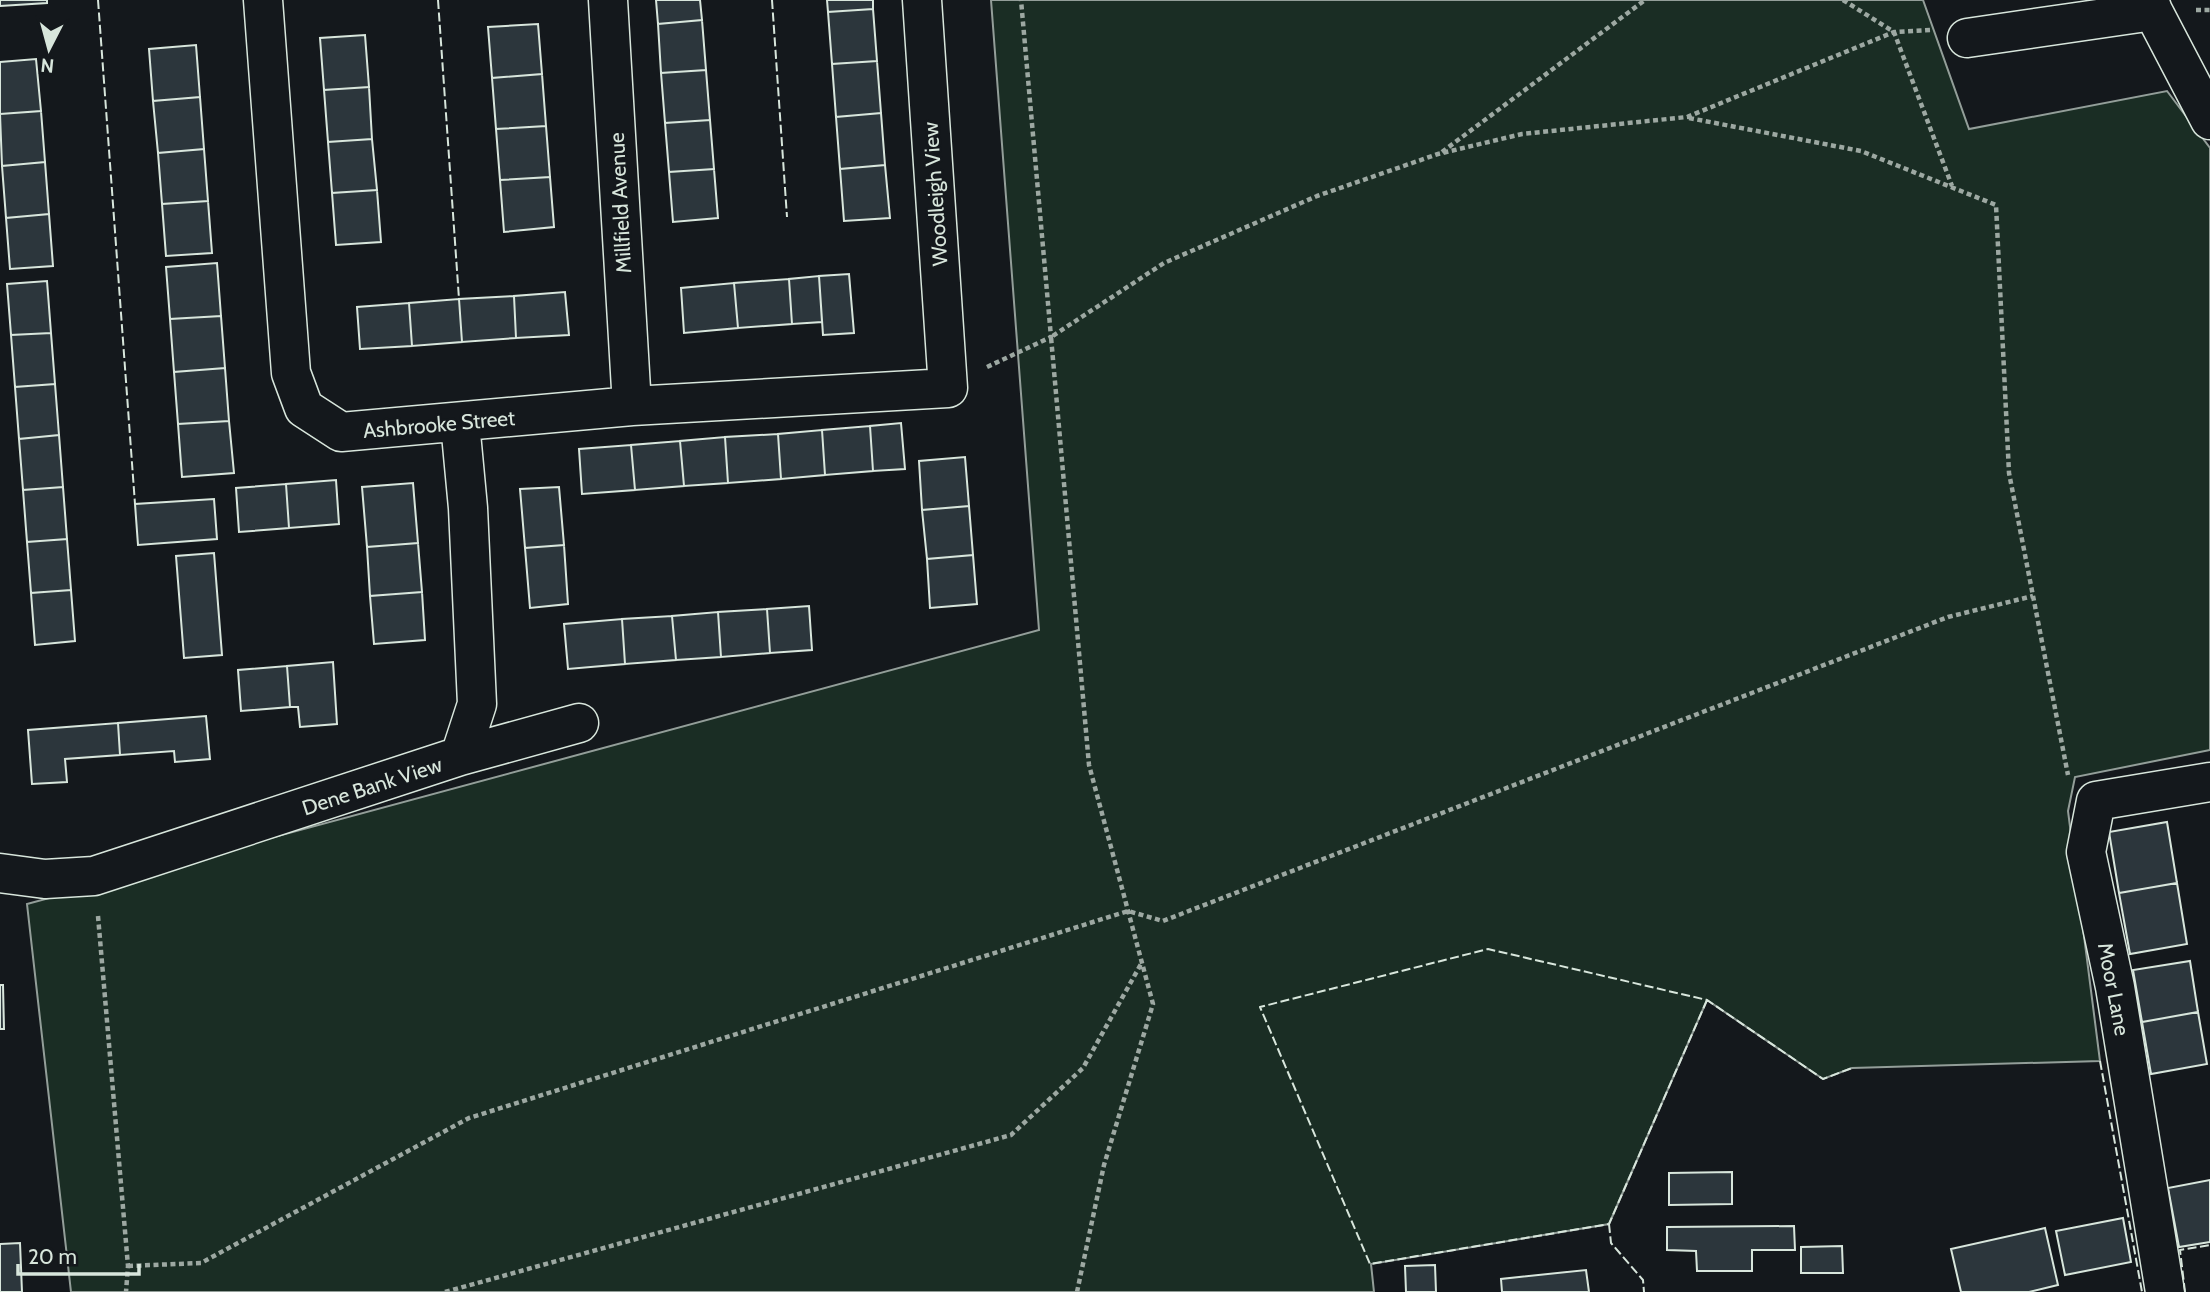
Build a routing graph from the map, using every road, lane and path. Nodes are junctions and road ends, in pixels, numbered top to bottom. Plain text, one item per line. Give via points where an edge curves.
1 (263, 0) edge
2 (608, 0) edge
3 (922, 0) edge
4 (1021, 0) edge
5 (1645, 0) edge
6 (1843, 0) edge
7 (2151, 5) edge
8 (1894, 33) junction
9 (1967, 38) joint
10 (1686, 117) junction
11 (2210, 120) edge
12 (1438, 154) junction
13 (1952, 187) junction
14 (1051, 337) junction
15 (948, 388) junction
16 (632, 406) junction
17 (460, 423) junction
18 (2033, 596) junction
19 (579, 723) dead end
20 (460, 757) junction
21 (2210, 782) edge
22 (2096, 801) junction
23 (0, 873) edge
24 (94, 876) junction
25 (1128, 911) junction
26 (1141, 963) junction
27 (128, 1266) junction
28 (126, 1292) edge
29 (444, 1292) edge
30 (1077, 1292) edge
31 (2165, 1292) edge

1 - 17 street, Ashbrooke Street via 291,373 304,408 341,432
2 - 16 street, Millfield Avenue
3 - 15 street, Woodleigh View
4 - 14 path
5 - 12 path
6 - 8 path
7 - 9 street
7 - 11 street
8 - 9 path via 1950,29
8 - 10 path
8 - 13 path
10 - 12 path via 1522,134
10 - 13 path via 1861,151
12 - 14 path via 1317,196 1164,263
13 - 18 path via 1996,205 2009,473
14 - 15 path
14 - 25 path via 1089,765
15 - 16 street, Ashbrooke Street
16 - 17 street, Ashbrooke Street
17 - 20 street, Dene Bank View via 477,704
18 - 22 path via 2070,782
18 - 25 path via 1948,617 1163,921
19 - 20 street
20 - 24 street, Dene Bank View
21 - 22 street
22 - 31 street, Moor Lane via 2086,852 2115,987
23 - 24 street, Dene Bank View via 45,879
24 - 27 path
25 - 26 path
25 - 27 path via 468,1118 201,1263
26 - 29 path via 1083,1068 1011,1135
26 - 30 path via 1153,1004 1104,1165
27 - 28 path

